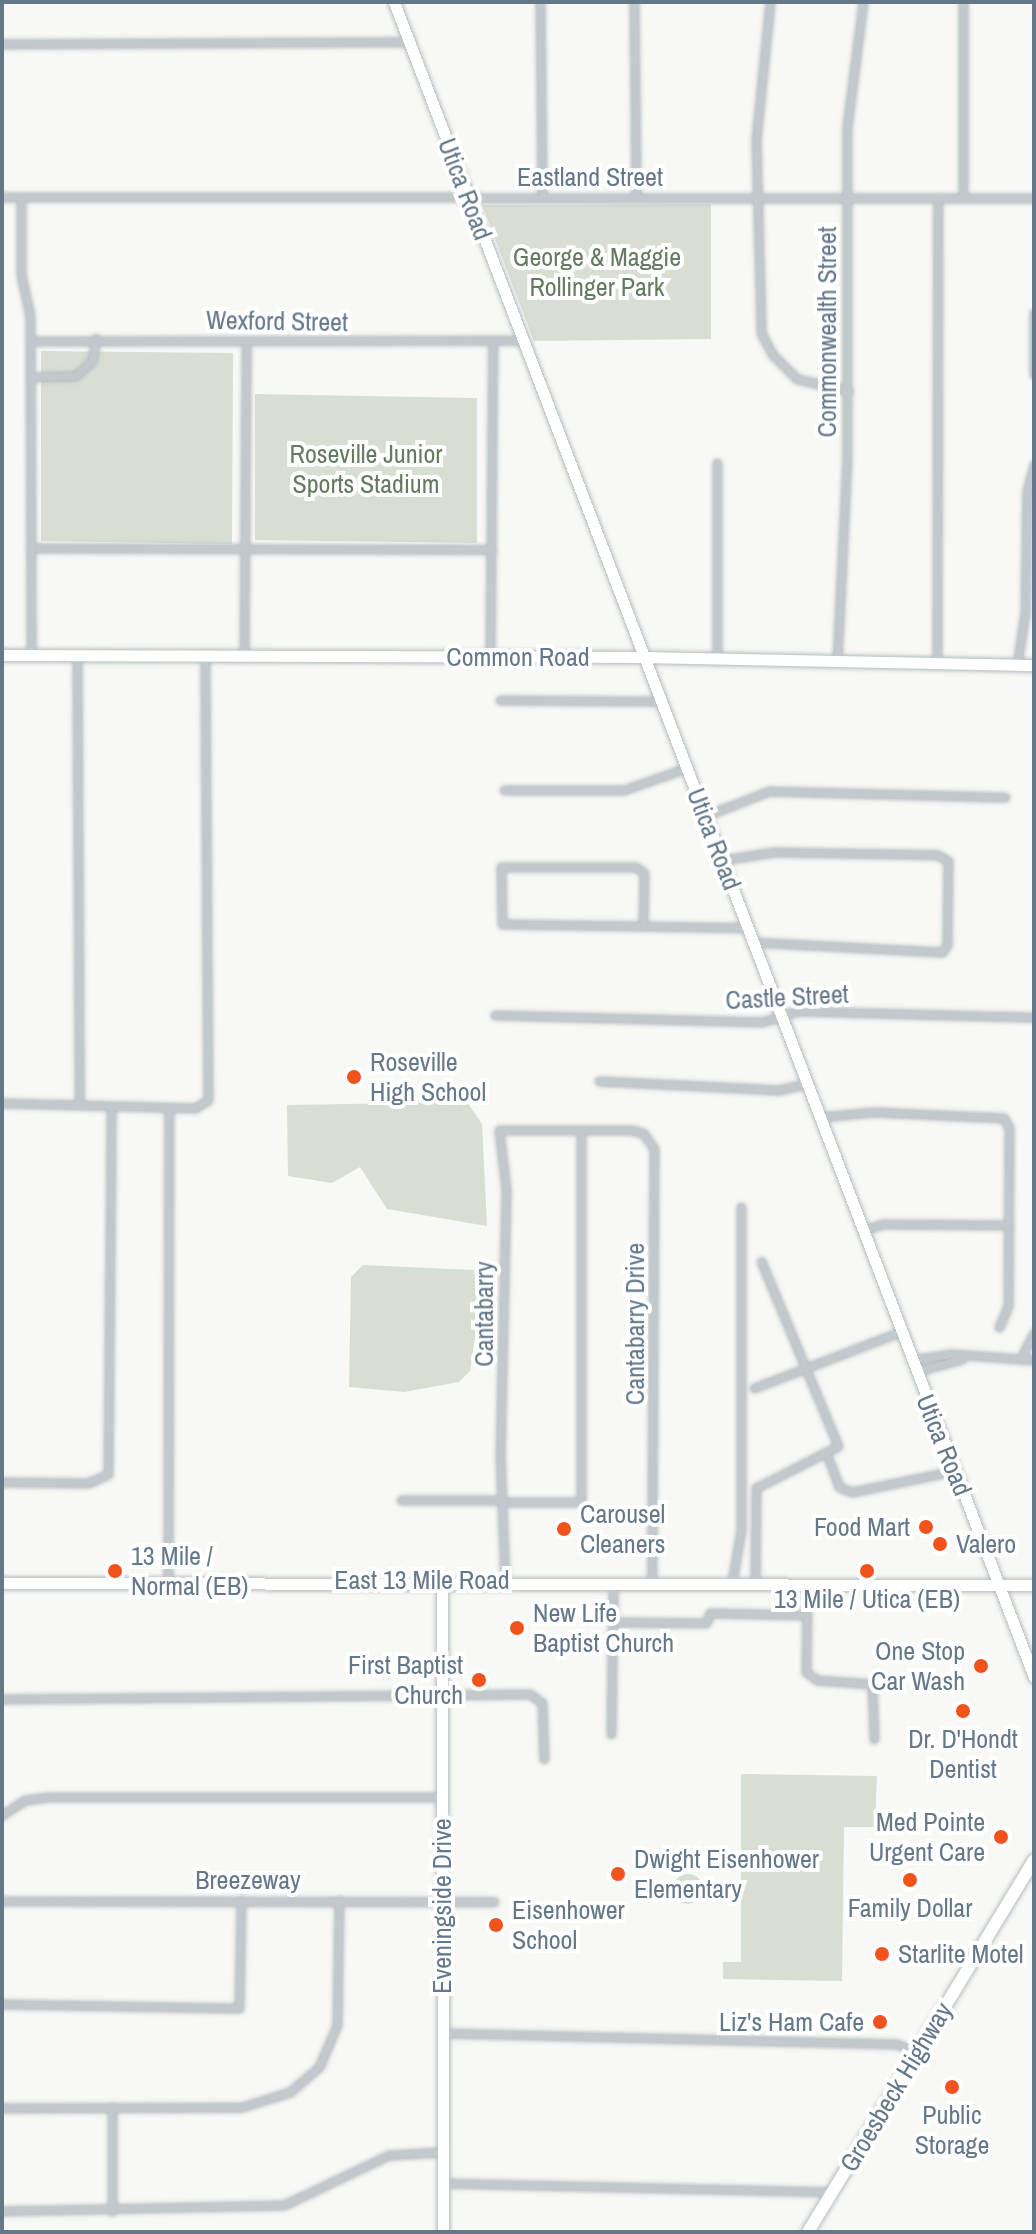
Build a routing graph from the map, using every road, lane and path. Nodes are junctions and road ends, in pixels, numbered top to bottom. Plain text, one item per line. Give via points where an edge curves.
1 (394, 2) edge
2 (540, 2) edge
3 (634, 2) edge
4 (770, 2) edge
5 (863, 2) edge
6 (963, 2) edge
7 (409, 42) junction
8 (2, 44) edge
9 (2, 197) edge
10 (21, 197) junction
11 (469, 197) junction
12 (542, 197) junction
13 (636, 197) junction
14 (756, 198) junction
15 (847, 198) junction
16 (938, 198) junction
17 (963, 198) junction
18 (1034, 198) edge
19 (1034, 313) edge
20 (96, 338) junction
21 (523, 340) junction
22 (30, 341) junction
23 (246, 341) junction
24 (493, 344) junction
25 (1034, 374) edge
26 (30, 377) junction
27 (849, 391) junction
28 (717, 463) dead end
29 (1034, 465) edge
30 (30, 548) junction
31 (244, 549) junction
32 (492, 550) junction
33 (2, 655) edge
34 (31, 655) junction
35 (77, 656) junction
36 (490, 657) junction
37 (644, 657) junction
38 (205, 658) junction
39 (244, 658) junction
40 (717, 661) junction
41 (836, 663) junction
42 (937, 665) junction
43 (1017, 665) junction
44 (1034, 665) edge
45 (500, 700) dead end
46 (661, 701) junction
47 (686, 768) junction
48 (504, 790) dead end
49 (1005, 797) dead end
50 (705, 816) junction
51 (722, 860) junction
52 (643, 926) junction
53 (748, 928) junction
54 (754, 942) junction
55 (495, 1015) dead end
56 (779, 1016) junction
57 (1034, 1017) edge
58 (599, 1081) dead end
59 (805, 1084) junction
60 (2, 1103) edge
61 (79, 1103) junction
62 (111, 1107) junction
63 (169, 1108) junction
64 (818, 1118) junction
65 (581, 1130) junction
66 (741, 1207) dead end
67 (1009, 1225) junction
68 (861, 1231) junction
69 (761, 1261) dead end
70 (999, 1327) dead end
71 (900, 1332) junction
72 (1034, 1333) edge
73 (1021, 1358) junction
74 (962, 1359) junction
75 (911, 1360) junction
76 (1034, 1360) edge
77 (809, 1368) junction
78 (915, 1372) junction
79 (754, 1388) dead end
80 (827, 1455) junction
81 (953, 1471) junction
82 (2, 1482) edge
83 (401, 1500) dead end
84 (501, 1501) junction
85 (442, 1580) junction
86 (505, 1580) junction
87 (168, 1581) junction
88 (613, 1581) junction
89 (652, 1581) junction
90 (732, 1582) junction
91 (755, 1582) junction
92 (2, 1583) edge
93 (807, 1583) junction
94 (1000, 1585) junction
95 (1034, 1585) edge
96 (805, 1615) junction
97 (613, 1622) junction
98 (1034, 1677) edge
99 (442, 1693) junction
100 (2, 1699) edge
101 (611, 1734) dead end
102 (874, 1739) dead end
103 (544, 1759) dead end
104 (442, 1797) junction
105 (3, 1813) edge
106 (1034, 1860) edge
107 (241, 1900) junction
108 (339, 1900) junction
109 (442, 1900) junction
110 (2, 1901) edge
111 (494, 1902) dead end
112 (2, 2004) edge
113 (442, 2033) junction
114 (917, 2052) junction
115 (112, 2107) junction
116 (2, 2108) edge
117 (442, 2152) junction
118 (442, 2183) junction
119 (832, 2192) junction
120 (2, 2211) edge
121 (112, 2211) junction
122 (443, 2232) edge
123 (808, 2232) edge

1 - 7 main road, Utica Road
2 - 12 street
3 - 13 street
4 - 14 street via 758,99
5 - 15 street, Commonwealth Street via 848,102
6 - 17 street
7 - 8 street
7 - 11 main road, Utica Road
9 - 10 street, Eastland Street
10 - 11 street, Eastland Street
10 - 22 street via 21,275
11 - 12 street, Eastland Street
11 - 21 main road, Utica Road
12 - 13 street, Eastland Street
13 - 14 street, Eastland Street
14 - 15 street, Eastland Street
14 - 27 street via 765,343 797,379
15 - 16 street, Eastland Street
15 - 27 street, Commonwealth Street
16 - 17 street, Eastland Street
16 - 42 street
17 - 18 street, Eastland Street
19 - 25 street
20 - 22 street, Wexford Street
20 - 23 street, Wexford Street
20 - 26 street via 92,361 75,376
21 - 24 street, Wexford Street
21 - 37 main road, Utica Road
22 - 26 street
23 - 24 street, Wexford Street
23 - 31 street
24 - 32 street
26 - 30 street
27 - 41 street, Commonwealth Street
28 - 40 street
29 - 43 street via 1027,491 1025,613
30 - 31 street
30 - 34 street
31 - 32 street
31 - 39 street
32 - 36 street
33 - 34 main road, Common Road
34 - 35 main road, Common Road
35 - 38 main road, Common Road
35 - 61 street
36 - 37 main road, Common Road
36 - 39 main road, Common Road
37 - 40 main road, Common Road
37 - 46 main road, Utica Road
38 - 39 main road, Common Road
38 - 63 street via 205,1104
40 - 41 main road, Common Road
41 - 42 main road, Common Road
42 - 43 main road, Common Road
43 - 44 main road, Common Road
45 - 46 street
46 - 47 main road, Utica Road
47 - 48 street via 624,790
47 - 50 main road, Utica Road
49 - 50 street via 925,800 769,791
50 - 51 main road, Utica Road
51 - 53 main road, Utica Road
51 - 54 street via 774,852 938,855 948,861 947,945 942,952
52 - 52 street via 502,924 501,867 636,867 644,873
52 - 53 street
53 - 54 main road, Utica Road
54 - 56 main road, Utica Road
55 - 56 street, Castle Street via 762,1022
56 - 57 street, Castle Street via 797,1011
56 - 59 main road, Utica Road
58 - 59 street via 779,1090
59 - 64 main road, Utica Road
60 - 61 street
61 - 62 street
62 - 63 street
62 - 82 street via 108,1474 88,1483
63 - 87 street
64 - 67 street via 874,1112 1004,1118
64 - 68 main road, Utica Road
65 - 84 street via 581,1502
65 - 84 street, Cantabarry via 499,1130 506,1189
65 - 89 street, Cantabarry Drive via 637,1131 654,1149
66 - 90 street via 741,1530
67 - 68 street via 883,1224
67 - 70 street via 1008,1306
68 - 71 main road, Utica Road
69 - 77 street
71 - 75 main road, Utica Road
71 - 77 street
72 - 73 street
73 - 74 street
73 - 76 street
74 - 75 street via 952,1354
74 - 78 street
75 - 78 main road, Utica Road
77 - 79 street
77 - 80 street via 838,1446
78 - 81 main road, Utica Road
80 - 81 street via 837,1483 852,1492
80 - 91 street via 756,1488
81 - 94 main road, Utica Road
83 - 84 street
84 - 86 street, Cantabarry
85 - 86 main road, East 13 Mile Road
85 - 87 main road, East 13 Mile Road
85 - 99 main road, Eveningside Drive
86 - 88 main road, East 13 Mile Road
87 - 92 main road, East 13 Mile Road
88 - 89 main road, East 13 Mile Road
88 - 97 street
89 - 90 main road, East 13 Mile Road
90 - 91 main road, East 13 Mile Road
91 - 93 main road, East 13 Mile Road
93 - 94 main road, East 13 Mile Road
93 - 96 street
94 - 95 main road, East 13 Mile Road
94 - 98 main road, Utica Road
96 - 97 street via 710,1613 706,1623
96 - 102 street via 806,1672 817,1680 872,1684
97 - 101 street
99 - 100 street
99 - 103 street via 535,1695 543,1708
99 - 104 main road, Eveningside Drive
104 - 105 street via 49,1797
104 - 109 main road, Eveningside Drive
106 - 114 main road, Groesbeck Highway
107 - 108 street, Breezeway
107 - 110 street, Breezeway
107 - 112 street via 239,2008
108 - 109 street, Breezeway
108 - 115 street via 338,2015 319,2067 290,2092 257,2105
109 - 111 street, Breezeway
109 - 113 main road, Eveningside Drive
113 - 114 street via 897,2044
113 - 117 main road, Eveningside Drive
114 - 119 main road, Groesbeck Highway
115 - 116 street
115 - 121 street
117 - 118 main road, Eveningside Drive
117 - 121 street via 389,2155 284,2205
118 - 119 street
118 - 122 main road, Eveningside Drive
119 - 123 main road, Groesbeck Highway
120 - 121 street

